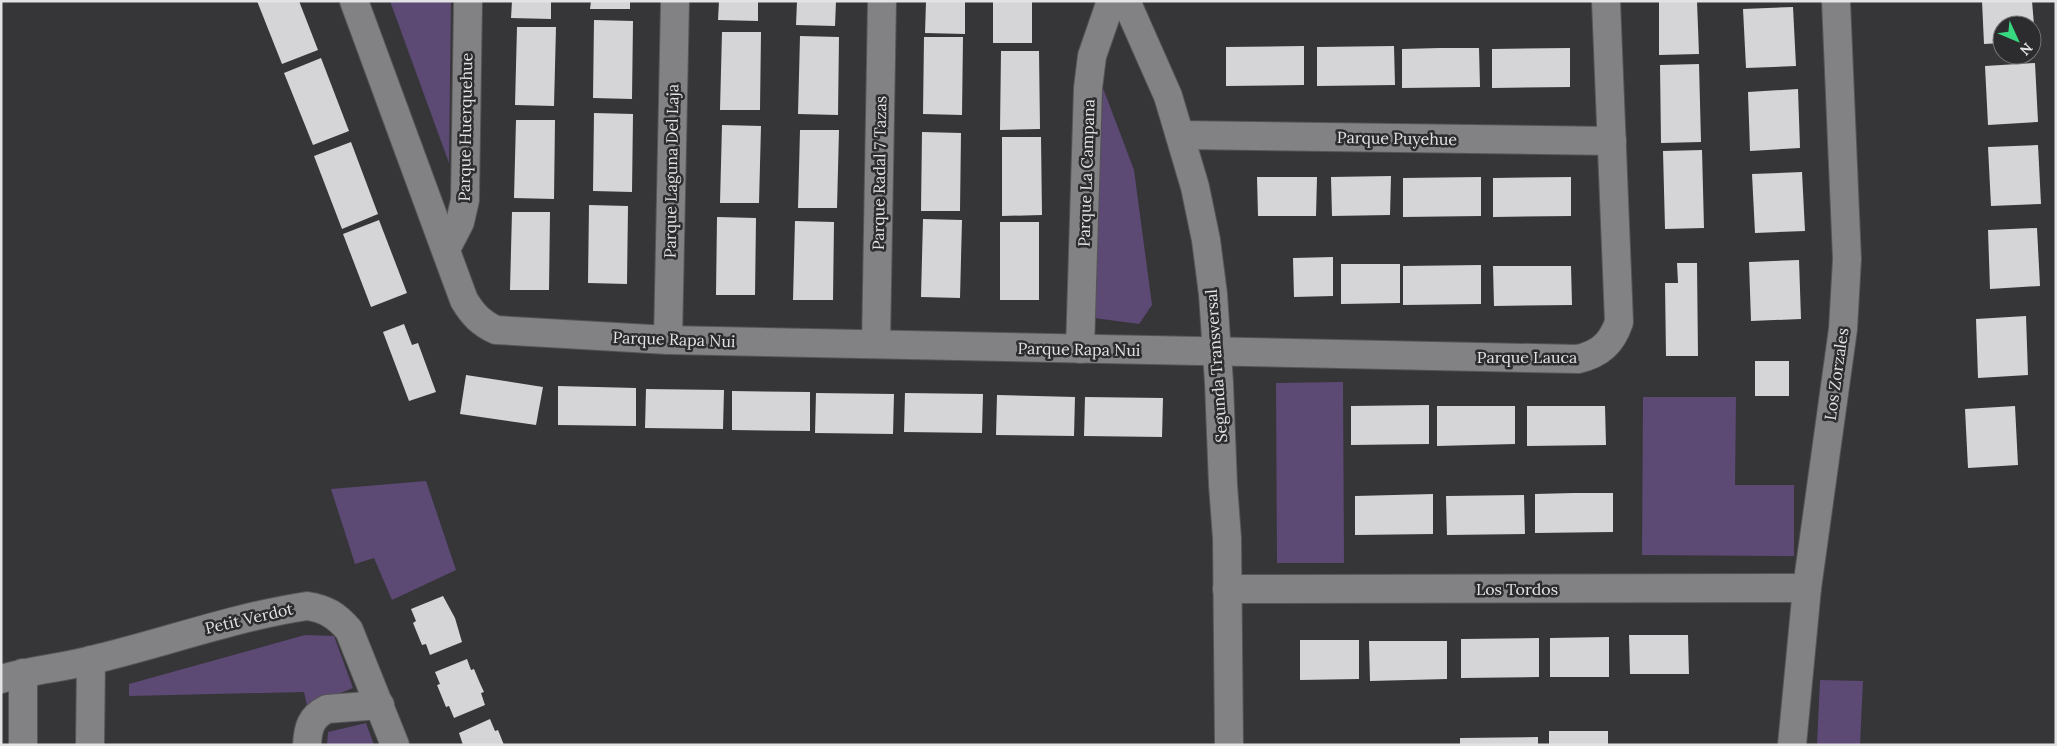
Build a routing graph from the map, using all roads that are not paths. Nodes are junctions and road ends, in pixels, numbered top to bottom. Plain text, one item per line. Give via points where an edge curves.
1 (354, 1) edge
2 (468, 1) edge
3 (675, 1) edge
4 (882, 1) edge
5 (1111, 1) edge
6 (1126, 1) edge
7 (1606, 1) edge
8 (1836, 1) edge
9 (1181, 135) junction
10 (1612, 141) junction
11 (446, 250) junction
12 (668, 340) junction
13 (876, 344) junction
14 (1080, 349) junction
15 (1216, 352) junction
16 (1807, 588) junction
17 (1227, 589) junction
18 (91, 660) junction
19 (12, 676) edge
20 (380, 705) junction
21 (23, 745) edge
22 (90, 745) edge
23 (308, 745) edge
24 (395, 745) edge
25 (1228, 745) edge
26 (1792, 745) edge

1 - 11 street, Parque Rapa Nui
2 - 11 street, Parque Huerquehue via 465,200 460,222
3 - 12 street, Parque Laguna Del Laja
4 - 13 street, Parque Radal 7 Tazas
5 - 14 street, Parque La Campana via 1092,56 1088,88
6 - 9 street, Segunda Transversal via 1168,96
7 - 10 street, Parque Lauca
8 - 16 street, Los Zorzales via 1846,291
9 - 10 street, Parque Puyehue
9 - 15 street, Segunda Transversal via 1206,240
10 - 15 street, Parque Lauca via 1620,311 1616,332 1601,350 1590,356 1578,359
11 - 12 street, Parque Rapa Nui via 471,313 496,330
12 - 13 street, Parque Rapa Nui
13 - 14 street, Parque Rapa Nui
14 - 15 street, Parque Rapa Nui
15 - 17 street, Segunda Transversal
16 - 17 street, Los Tordos
16 - 26 street, Los Zorzales
17 - 25 street, Segunda Transversal
18 - 19 street, Petit Verdot
18 - 20 street, Petit Verdot via 187,632 307,606 323,609 337,617 348,630
18 - 22 street
19 - 21 street
20 - 23 street via 328,709 320,713 310,725
20 - 24 street, Petit Verdot

